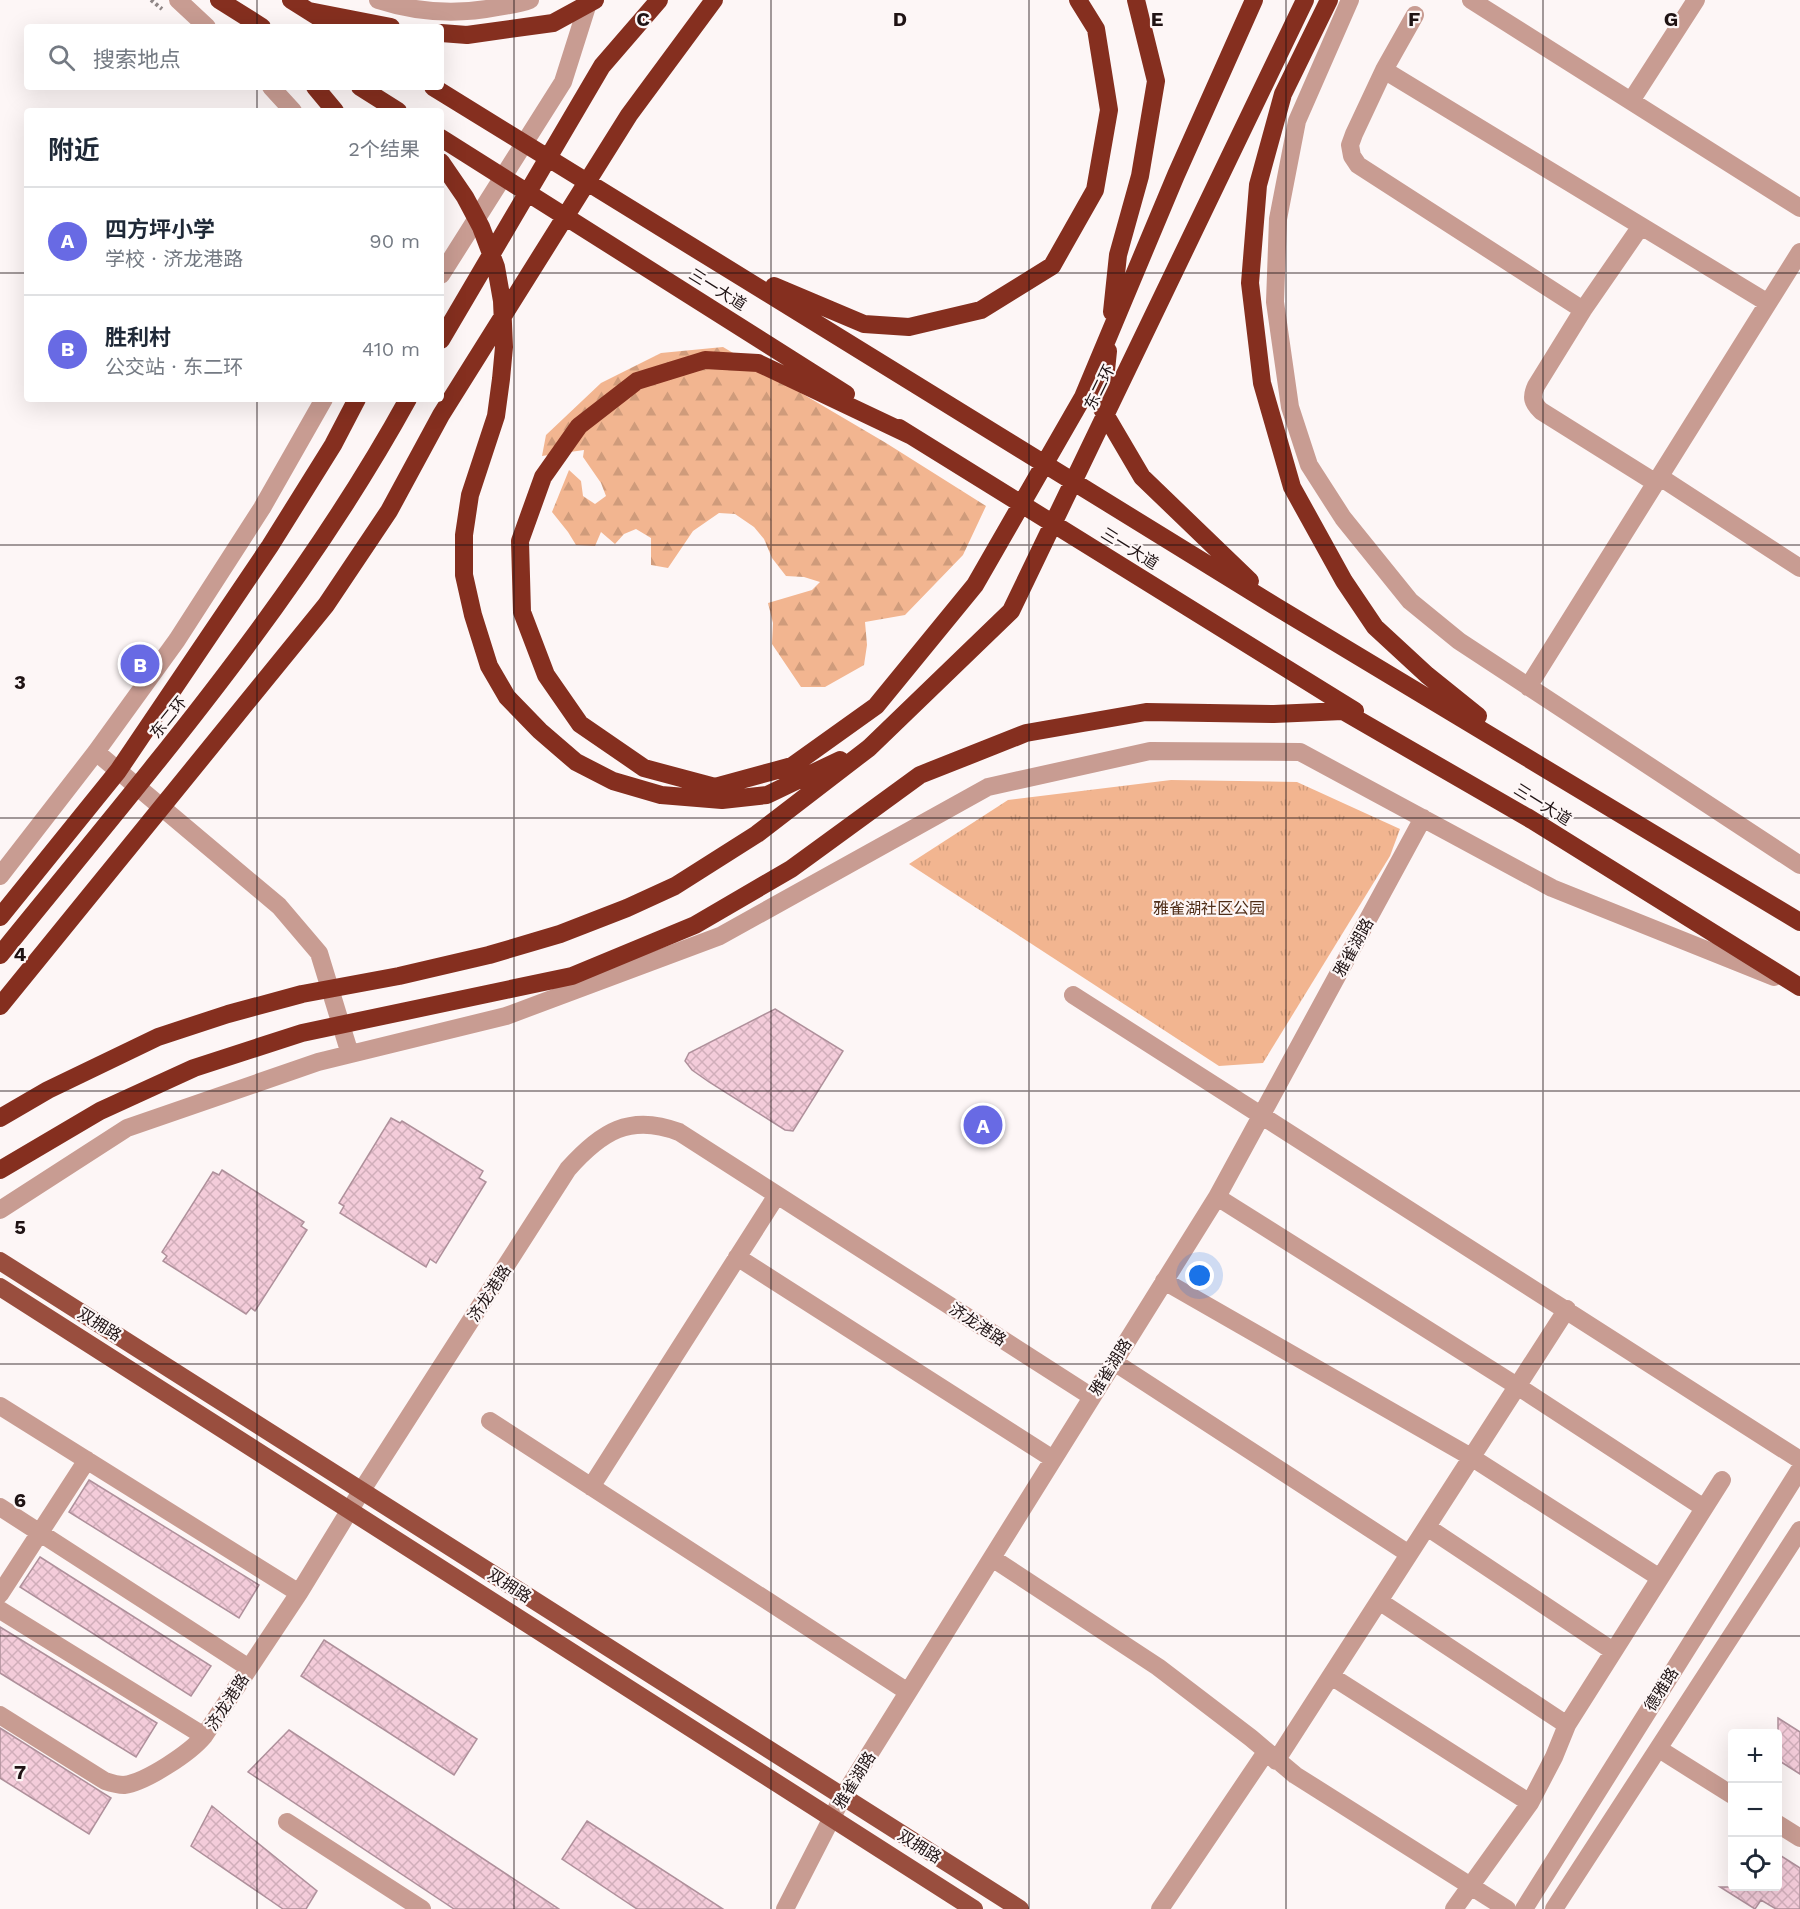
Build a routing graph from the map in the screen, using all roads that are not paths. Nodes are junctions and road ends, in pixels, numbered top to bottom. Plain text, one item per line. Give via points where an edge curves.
1 (178, 0) edge
2 (217, 0) edge
3 (291, 0) edge
4 (378, 0) edge
5 (530, 0) edge
6 (589, 0) edge
7 (595, 0) edge
8 (659, 0) edge
9 (714, 0) edge
10 (1078, 0) edge
11 (1136, 0) edge
12 (1254, 0) edge
13 (1305, 0) edge
14 (1329, 0) edge
15 (1350, 0) edge
16 (1472, 0) edge
17 (1696, 0) edge
18 (309, 11) junction
19 (1415, 15) dead end
20 (204, 24) edge
21 (246, 24) edge
22 (257, 24) edge
23 (330, 24) edge
24 (376, 24) edge
25 (444, 33) edge
26 (1384, 70) junction
27 (274, 90) edge
28 (318, 90) edge
29 (363, 90) edge
30 (364, 90) edge
31 (438, 90) edge
32 (1631, 101) junction
33 (290, 108) edge
34 (332, 108) edge
35 (384, 108) edge
36 (393, 108) edge
37 (444, 140) edge
38 (444, 166) edge
39 (1800, 208) edge
40 (1641, 226) junction
41 (1800, 252) edge
42 (725, 266) junction
43 (444, 270) edge
44 (1768, 303) junction
45 (1583, 310) junction
46 (444, 335) edge
47 (324, 402) edge
48 (355, 402) edge
49 (406, 402) edge
50 (910, 435) junction
51 (1658, 480) junction
52 (1800, 568) edge
53 (1275, 606) junction
54 (1528, 687) junction
55 (868, 748) junction
56 (96, 752) junction
57 (1530, 758) junction
58 (118, 771) junction
59 (1424, 818) junction
60 (1537, 823) junction
61 (1800, 865) edge
62 (0, 876) edge
63 (0, 917) edge
64 (1800, 922) edge
65 (0, 955) edge
66 (1799, 987) edge
67 (1073, 994) dead end
68 (0, 1006) edge
69 (350, 1054) junction
70 (1261, 1116) junction
71 (0, 1118) edge
72 (0, 1170) edge
73 (777, 1195) junction
74 (1216, 1197) junction
75 (0, 1210) edge
76 (737, 1257) junction
77 (0, 1261) edge
78 (1164, 1281) junction
79 (0, 1287) edge
80 (1567, 1309) junction
81 (1113, 1362) junction
82 (1517, 1386) junction
83 (1092, 1397) junction
84 (0, 1406) edge
85 (490, 1421) dead end
86 (1471, 1457) junction
87 (1053, 1459) junction
88 (87, 1460) junction
89 (1800, 1460) edge
90 (1800, 1469) edge
91 (1722, 1480) dead end
92 (591, 1487) junction
93 (362, 1490) junction
94 (0, 1507) edge
95 (1704, 1508) junction
96 (349, 1510) junction
97 (1427, 1527) junction
98 (1800, 1530) edge
99 (40, 1531) junction
100 (1409, 1554) junction
101 (992, 1558) junction
102 (1660, 1578) junction
103 (299, 1593) junction
104 (0, 1594) edge
105 (1379, 1601) junction
106 (0, 1610) edge
107 (1613, 1651) junction
108 (249, 1668) junction
109 (1331, 1676) junction
110 (908, 1692) junction
111 (0, 1715) edge
112 (1567, 1725) junction
113 (204, 1736) junction
114 (1659, 1749) junction
115 (1271, 1756) junction
116 (1728, 1792) edge
117 (842, 1797) junction
118 (1530, 1803) junction
119 (831, 1817) junction
120 (287, 1822) dead end
121 (1782, 1827) edge
122 (1800, 1838) edge
123 (1470, 1885) junction
124 (422, 1909) edge
125 (785, 1909) edge
126 (974, 1909) edge
127 (1020, 1909) edge
128 (1160, 1909) edge
129 (1454, 1909) edge
130 (1507, 1909) edge
131 (1524, 1909) edge
132 (1554, 1909) edge

1 - 20 street
2 - 21 highway
2 - 22 highway
3 - 18 highway
4 - 5 street via 436,12 475,12
6 - 43 street via 563,82
7 - 25 highway via 553,23 467,35
8 - 46 highway via 602,66
9 - 68 highway via 623,125 441,415 389,511 326,606
10 - 42 highway via 1096,29 1109,110 1095,190 1052,267 981,310 909,327 864,324
11 - 53 highway via 1156,81 1140,176 1118,255 1102,409 1142,477
12 - 50 highway via 1083,397 975,585 876,706 792,766 715,787 644,768 580,724 546,675 522,612 520,541 543,477 579,426 638,381 705,360 758,363
13 - 55 highway, 东二环 via 1011,611
14 - 57 highway via 1283,94 1258,185 1250,283 1262,383 1292,487 1344,581 1375,627 1427,675
15 - 54 street via 1297,121 1278,219 1275,302 1290,407 1309,465 1343,518 1410,601 1459,641
16 - 32 street
17 - 32 street
18 - 23 highway
18 - 24 highway
19 - 26 street
26 - 40 street
26 - 45 street via 1350,145 1358,165
27 - 33 street
28 - 34 highway
29 - 35 highway
30 - 36 highway
31 - 42 highway, 三一大道
32 - 39 street
37 - 50 highway, 三一大道
38 - 55 highway via 482,227 496,267 502,301 504,347 496,416 470,495 464,575 489,666 507,698 576,762 613,781 661,795 722,800 767,795
40 - 44 street
40 - 45 street
41 - 44 street
42 - 53 highway, 三一大道
44 - 51 street
45 - 51 street via 1536,386 1534,404
47 - 56 street via 177,640
48 - 58 highway via 270,546
49 - 65 highway, 东二环 via 290,588 200,709
50 - 60 highway, 三一大道
51 - 52 street
51 - 54 street
53 - 57 highway, 三一大道
54 - 61 street
55 - 71 highway via 757,834 675,886 627,908 560,934 489,955 302,994 158,1037 48,1090
56 - 58 street
56 - 62 street
57 - 64 highway, 三一大道
58 - 63 highway
58 - 69 street via 279,906 319,953
59 - 66 street via 1552,888
59 - 69 street via 1300,752 1138,753 988,787 720,936 506,1016
59 - 70 street, 雅雀湖路
60 - 66 highway, 三一大道
60 - 72 highway via 1343,711 1146,712 1026,733 920,775 791,869 695,926 572,976 302,1033 194,1068 100,1111
67 - 70 street
69 - 75 street via 127,1128
70 - 74 street, 雅雀湖路
70 - 80 street
73 - 76 street
73 - 83 street, 济龙港路
73 - 93 street, 济龙港路 via 664,1126 648,1124 611,1131 588,1146 568,1169
74 - 78 street, 雅雀湖路
74 - 82 street
76 - 87 street
76 - 92 street
77 - 93 main road, 双拥路
78 - 81 street, 雅雀湖路
78 - 86 street
79 - 96 main road, 双拥路
80 - 82 street
80 - 89 street
81 - 83 street, 雅雀湖路
81 - 100 street
82 - 86 street
82 - 95 street
83 - 87 street, 雅雀湖路
84 - 88 street
85 - 92 street
86 - 97 street
86 - 102 street
87 - 101 street, 雅雀湖路
88 - 99 street
88 - 103 street
90 - 131 street, 德雅路
91 - 95 street
92 - 110 street
93 - 96 street, 济龙港路
93 - 117 main road, 双拥路
94 - 99 street
95 - 102 street
96 - 103 street, 济龙港路
96 - 119 main road, 双拥路
97 - 100 street
97 - 107 street
98 - 114 street, 德雅路
99 - 104 street
99 - 108 street
100 - 105 street
101 - 110 street, 雅雀湖路
101 - 115 street via 1158,1667
102 - 107 street
103 - 108 street, 济龙港路
105 - 109 street
105 - 112 street
106 - 113 street
107 - 112 street
108 - 113 street, 济龙港路
109 - 115 street
109 - 118 street
110 - 117 street, 雅雀湖路
111 - 113 street, 济龙港路 via 115,1785 137,1782 195,1748
112 - 118 street
114 - 116 street
114 - 132 street, 德雅路
115 - 123 street
115 - 128 street
117 - 119 street, 雅雀湖路
117 - 127 main road, 双拥路
118 - 123 street
119 - 125 street, 雅雀湖路
119 - 126 main road, 双拥路
120 - 124 street
121 - 122 street
123 - 129 street
123 - 130 street

